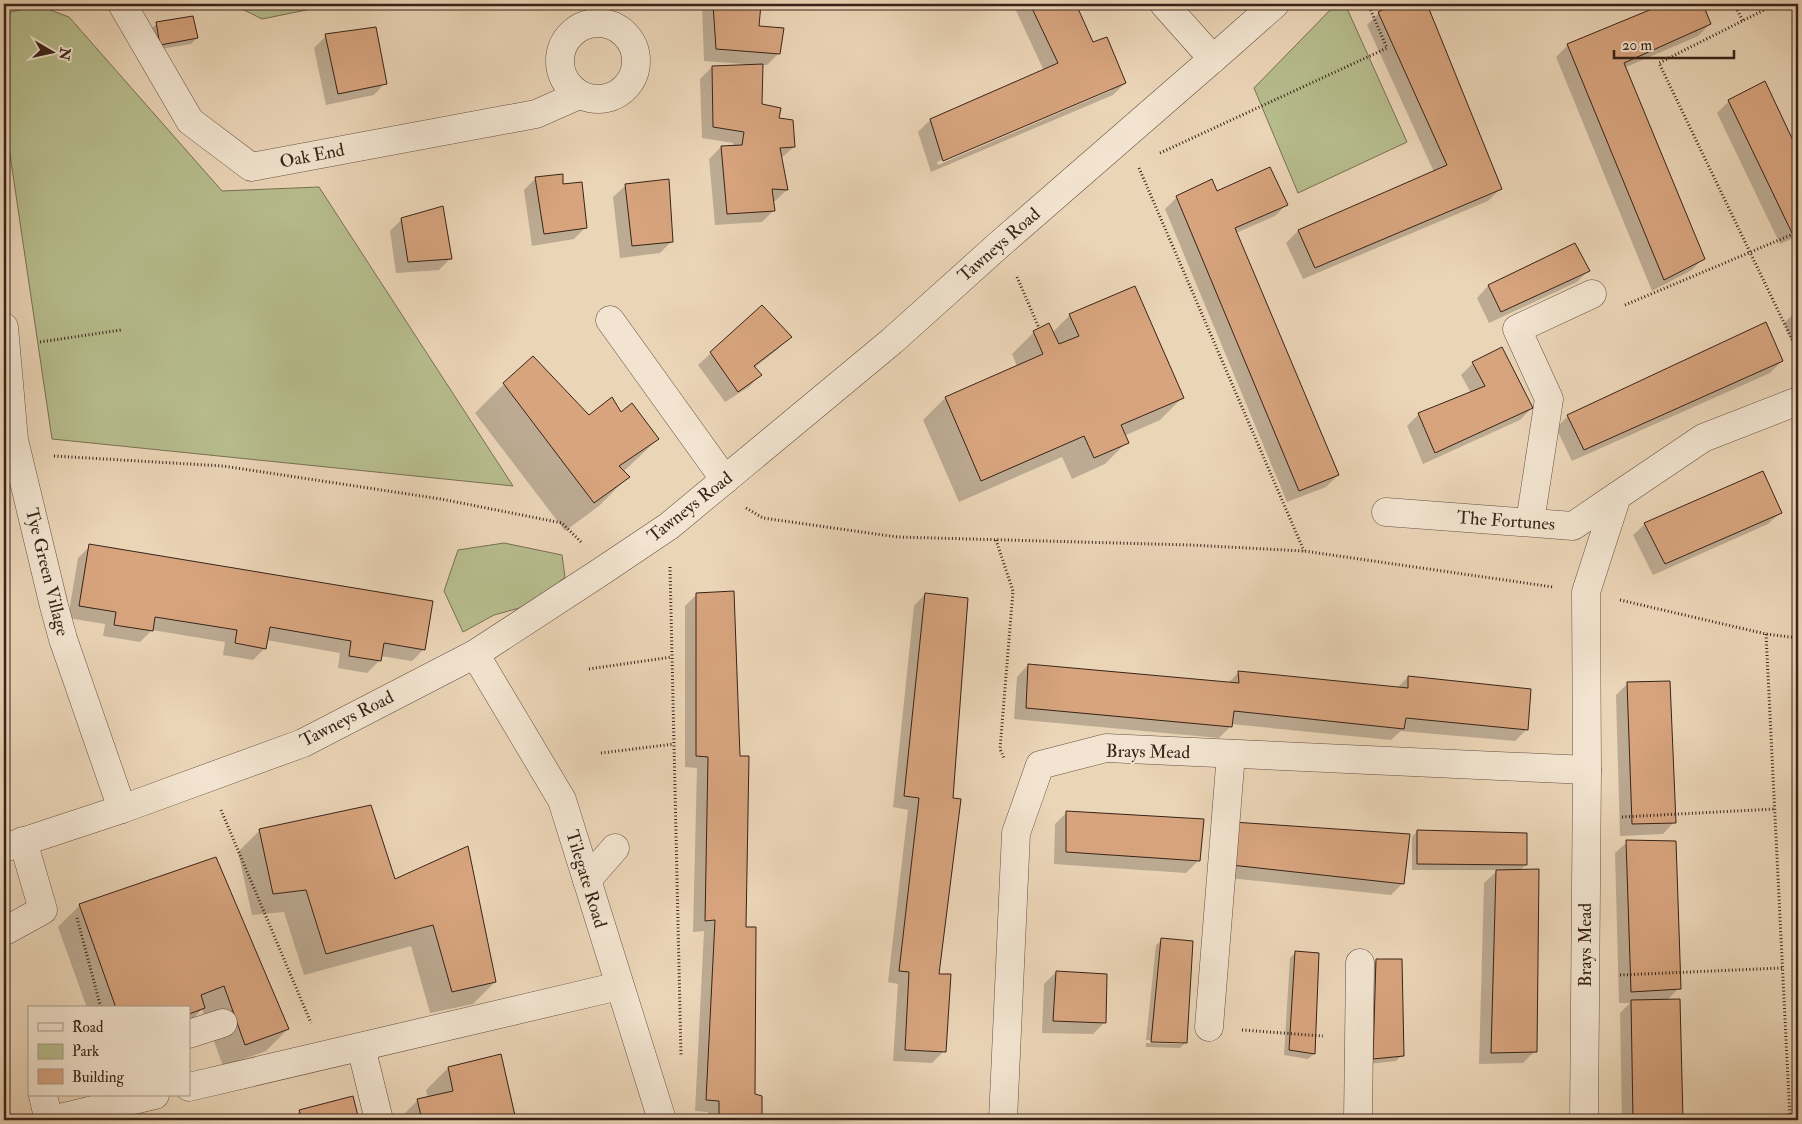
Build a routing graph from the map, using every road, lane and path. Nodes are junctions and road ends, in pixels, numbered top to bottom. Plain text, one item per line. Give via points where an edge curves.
1 (122, 4) edge
2 (1164, 4) edge
3 (1274, 4) edge
4 (1368, 4) edge
5 (1734, 4) edge
6 (1776, 4) edge
7 (1743, 21) junction
8 (1213, 59) junction
9 (579, 95) dead end
10 (1156, 155) dead end
11 (1138, 164) dead end
12 (1798, 232) edge
13 (1752, 252) junction
14 (1014, 272) dead end
15 (1592, 294) joint
16 (610, 320) dead end
17 (1039, 328) dead end
18 (121, 330) dead end
19 (5, 337) edge
20 (1798, 352) edge
21 (1798, 400) edge
22 (12, 445) edge
23 (725, 480) junction
24 (1617, 496) junction
25 (1386, 512) dead end
26 (1530, 522) junction
27 (996, 540) junction
28 (1304, 551) junction
29 (670, 560) dead end
30 (602, 571) junction
31 (1586, 592) junction
32 (1766, 634) junction
33 (1798, 638) edge
34 (475, 654) junction
35 (672, 657) junction
36 (589, 669) dead end
37 (674, 744) junction
38 (601, 753) dead end
39 (1231, 754) junction
40 (1587, 770) junction
41 (207, 778) junction
42 (1027, 803) junction
43 (122, 808) junction
44 (1774, 809) junction
45 (1586, 818) junction
46 (13, 845) edge
47 (616, 848) dead end
48 (587, 880) junction
49 (5, 931) dead end
50 (1360, 964) dead end
51 (1782, 968) junction
52 (1585, 976) junction
53 (619, 986) junction
54 (223, 1023) dead end
55 (1208, 1027) joint
56 (190, 1034) edge
57 (1359, 1039) junction
58 (362, 1047) junction
59 (325, 1055) junction
60 (681, 1061) dead end
61 (190, 1087) edge
62 (43, 1096) edge
63 (148, 1096) edge
64 (50, 1120) edge
65 (379, 1120) edge
66 (662, 1120) edge
67 (1003, 1120) edge
68 (1358, 1120) edge
69 (1584, 1120) edge
70 (1790, 1120) edge

1 - 9 street, Oak End via 190,121 251,167 536,114
2 - 8 street
3 - 8 street, Tawneys Road
4 - 10 path via 1387,48
5 - 7 path
6 - 7 path
7 - 13 path via 1659,63
8 - 23 street, Tawneys Road via 892,341
11 - 28 path
12 - 13 path
13 - 15 path via 1620,307
13 - 20 path
14 - 17 path
15 - 26 street via 1517,329 1549,399
16 - 23 street
18 - 19 path
19 - 22 street, Tye Green Village
21 - 24 street, The Fortunes via 1703,438
22 - 30 path via 224,466 450,501 562,523
22 - 43 street, Tye Green Village via 63,639
23 - 27 path via 739,503 763,518 897,537
23 - 30 street, Tawneys Road via 669,526
24 - 26 street, The Fortunes via 1573,526
24 - 31 street
25 - 26 street, The Fortunes
27 - 28 path
27 - 42 path via 1013,591 1000,749
28 - 31 path
29 - 35 path
30 - 34 street, Tawneys Road
31 - 32 path
31 - 40 street, Brays Mead
32 - 33 path
32 - 44 path
34 - 41 street, Tawneys Road via 303,743
34 - 48 street, Tilegate Road via 562,800
35 - 36 path
35 - 37 path
37 - 38 path
37 - 60 path
39 - 40 street, Brays Mead
39 - 42 street, Brays Mead via 1106,748 1040,765
39 - 55 street
40 - 45 street, Brays Mead
41 - 43 street, Tawneys Road
41 - 59 path
42 - 67 street, Brays Mead via 1016,833
43 - 46 street, Tawneys Road
44 - 45 path
44 - 51 path
45 - 52 street, Brays Mead
46 - 49 street via 43,910
47 - 48 street
48 - 53 street, Tilegate Road
50 - 57 street
51 - 52 path
51 - 70 path
52 - 69 street, Brays Mead
53 - 58 street
53 - 66 street, Tilegate Road
54 - 56 street
55 - 57 path
57 - 68 street
58 - 59 street
58 - 65 street
59 - 61 street
62 - 64 street
63 - 64 street

